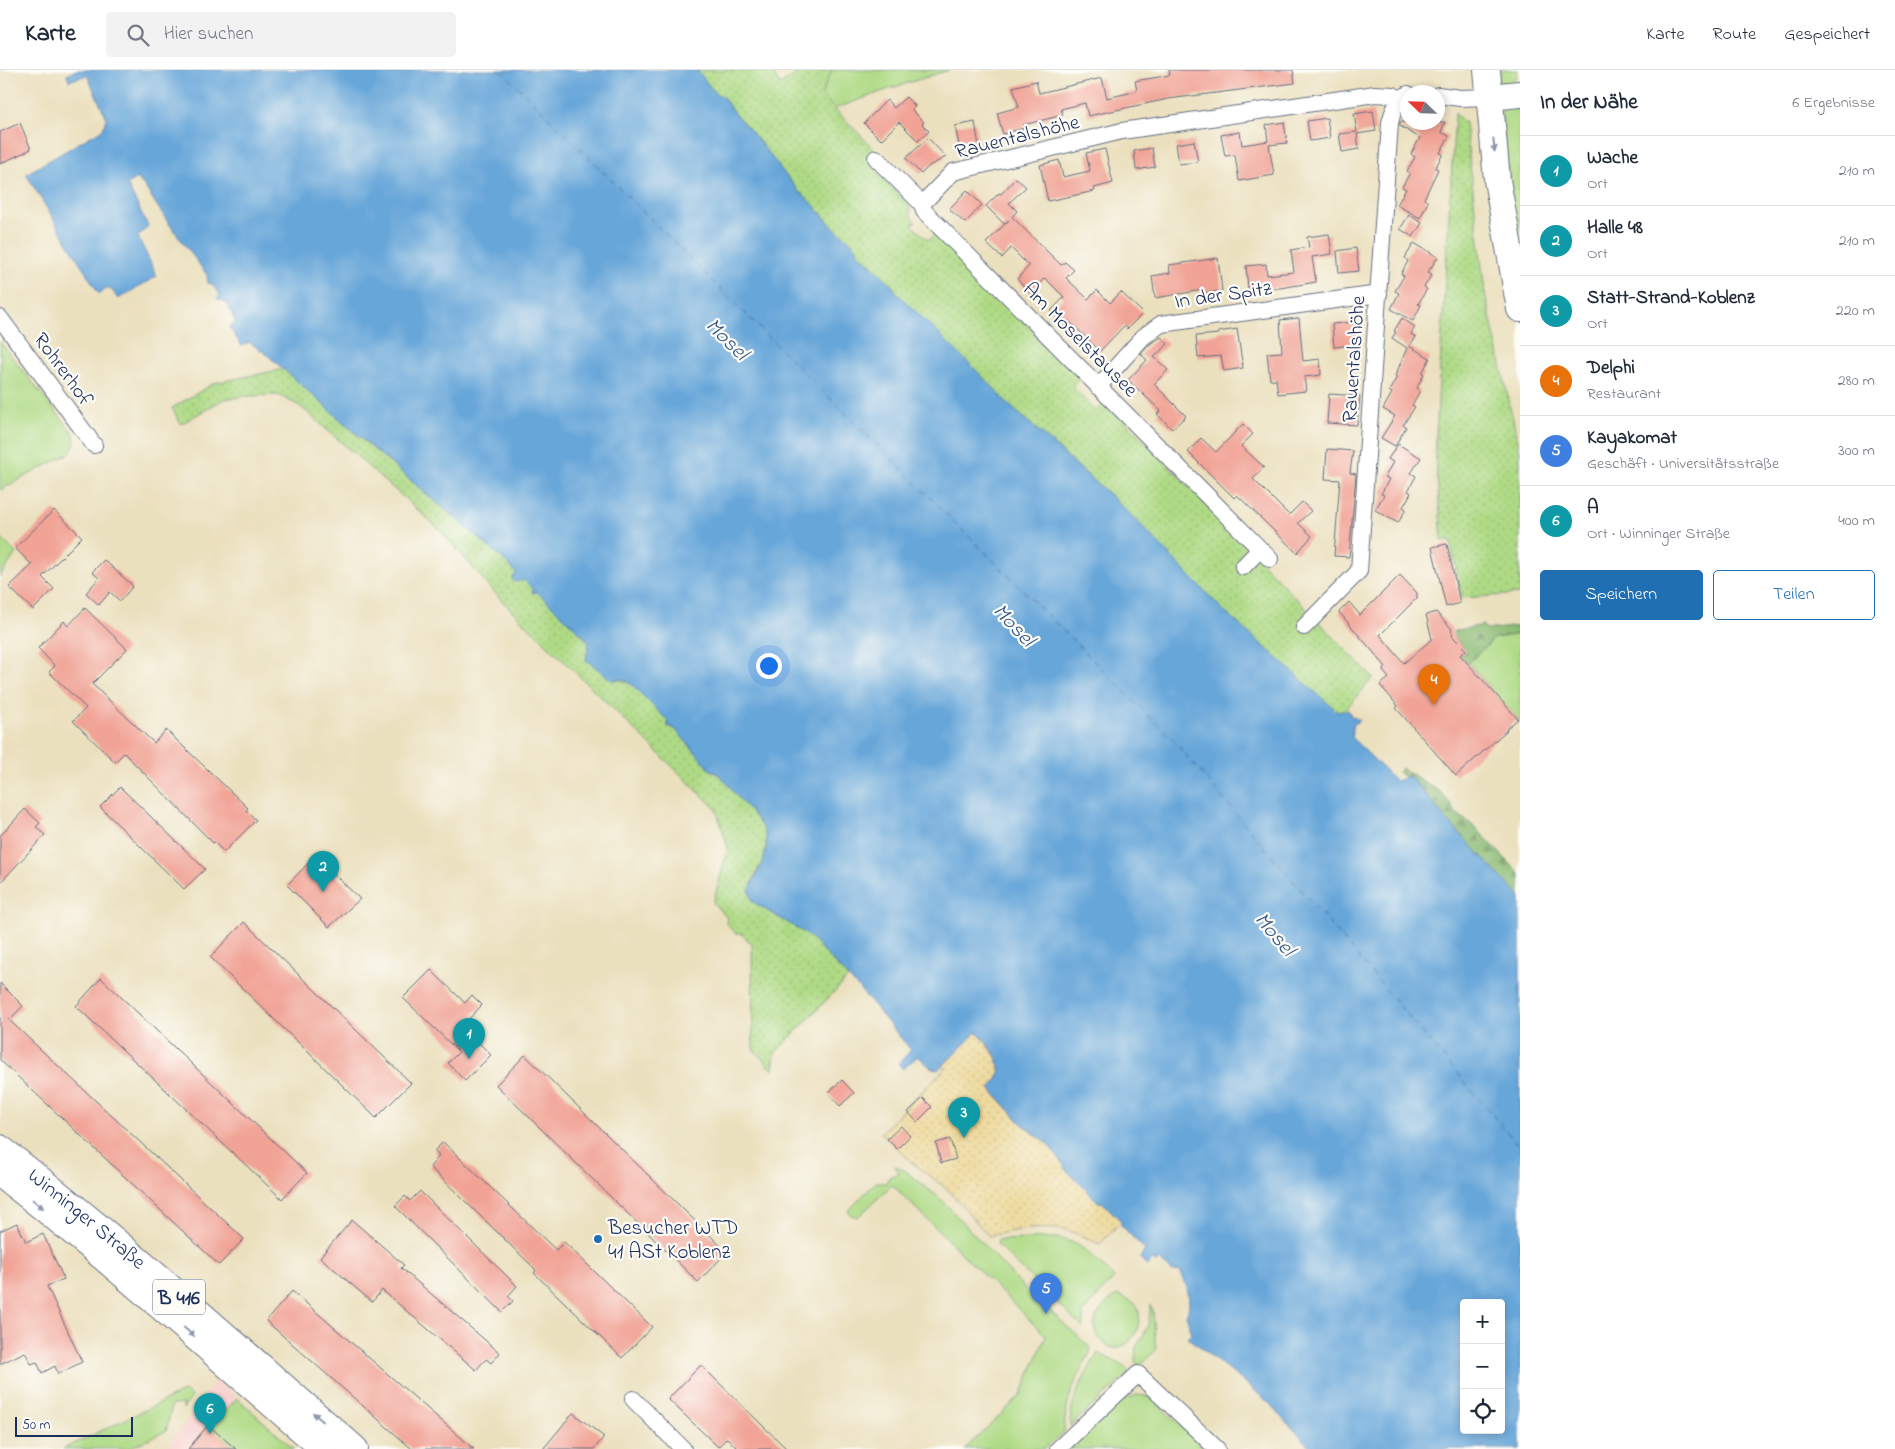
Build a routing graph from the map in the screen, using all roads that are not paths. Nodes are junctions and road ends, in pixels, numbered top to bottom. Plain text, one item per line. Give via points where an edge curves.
1 (1487, 70) edge
2 (1520, 94) edge
3 (1400, 96) edge
4 (1445, 97) edge
5 (1489, 97) junction
6 (1400, 101) edge
7 (876, 158) dead end
8 (922, 204) junction
9 (1379, 294) junction
10 (1520, 309) edge
11 (0, 318) edge
12 (1098, 387) junction
13 (94, 445) dead end
14 (1243, 567) dead end
15 (1304, 627) dead end
16 (0, 1148) edge
17 (0, 1174) edge
18 (632, 1399) dead end
19 (324, 1449) edge
20 (355, 1449) edge
21 (683, 1449) edge
22 (1058, 1449) edge
23 (1217, 1449) edge

1 - 5 main road
2 - 5 main road
3 - 8 street, Rauentalshöhe via 1375,94 1122,131 953,172
4 - 5 street
5 -> 10 main road via 1497,180
6 - 9 street, Rauentalshöhe via 1395,105 1390,123
7 - 8 street, Am Moselstausee
8 - 12 street, Am Moselstausee via 924,211
9 - 12 street, In der Spitz via 1161,324 1143,337
9 - 15 street, Rauentalshöhe via 1359,571
11 - 13 street, Rohrerhof
12 - 14 street, Am Moselstausee via 1265,554
20 -> 16 main road, Winninger Straße / B 416 via 135,1258
17 -> 19 main road, Winninger Straße / B 416
18 - 21 street
22 - 23 street via 1138,1374

